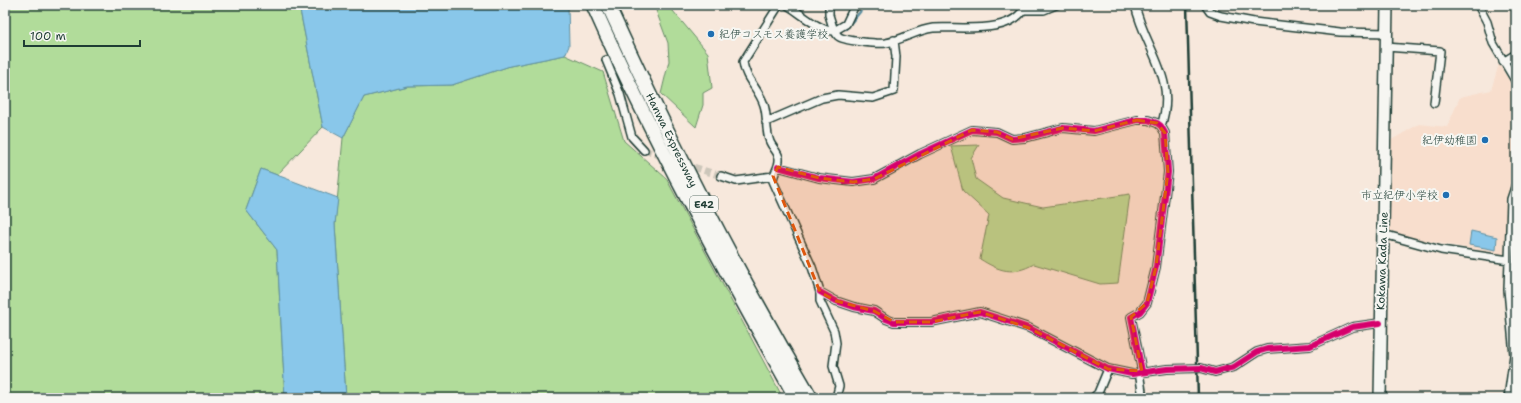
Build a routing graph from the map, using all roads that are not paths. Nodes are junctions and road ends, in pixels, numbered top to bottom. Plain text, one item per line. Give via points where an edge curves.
1 (593, 5) edge
2 (608, 5) edge
3 (779, 5) edge
4 (787, 5) edge
5 (829, 5) edge
6 (855, 5) edge
7 (1056, 5) edge
8 (1135, 5) edge
9 (1206, 5) edge
10 (1387, 5) edge
11 (1478, 5) edge
12 (1025, 8) edge
13 (834, 31) junction
14 (1387, 32) junction
15 (894, 40) junction
16 (1386, 47) junction
17 (1516, 54) edge
18 (606, 60) dead end
19 (1503, 62) junction
20 (1516, 82) edge
21 (1434, 104) dead end
22 (766, 122) junction
23 (1161, 126) junction
24 (644, 150) tunnel mouth
25 (778, 167) junction
26 (721, 176) tunnel mouth
27 (773, 176) junction
28 (1516, 184) edge
29 (1383, 234) junction
30 (1509, 260) junction
31 (820, 292) junction
32 (1380, 323) junction
33 (1515, 355) edge
34 (1108, 369) junction
35 (1141, 372) junction
36 (796, 398) edge
37 (810, 398) edge
38 (836, 398) edge
39 (1093, 398) edge
40 (1143, 398) edge
41 (1380, 398) edge
42 (1508, 398) edge

1 - 36 highway, Hanwa Expressway / E42 via 691,207
2 - 37 highway, Hanwa Expressway / E42 via 701,198
3 - 22 street via 744,62 744,71 758,90 765,107
4 - 13 street via 818,27
5 - 13 street via 828,15
6 - 13 street via 846,24
7 - 12 street via 1044,10
8 - 23 street via 1166,87 1166,112
9 - 14 street via 1210,12 1221,16 1254,22 1340,32
10 - 14 main road, Kokawa Kada Line
11 - 19 street
12 - 15 street via 1001,24 989,28 932,28
13 - 15 street via 845,40 885,43
14 - 16 main road, Kokawa Kada Line
15 - 22 street via 894,92 873,98 838,95 822,98
16 - 21 street via 1440,51
16 - 29 main road, Kokawa Kada Line
17 - 19 street
18 - 24 street via 620,94 632,137
19 - 20 street
22 - 25 street via 770,142 779,157
23 - 25 street via 1148,120 1137,120 1094,131 1063,128 1012,139 997,132 972,130 874,179 853,182 819,178
23 - 35 street via 1165,134 1168,172 1156,267 1147,303 1140,312 1131,317
25 - 27 street
26 - 27 street via 736,181
27 - 31 street
28 - 30 street via 1511,199
29 - 30 street via 1442,250
29 - 32 main road, Kokawa Kada Line
30 - 33 street via 1508,290
31 - 34 street via 842,303 874,310 894,322 931,322 980,312 1029,328
31 - 38 street via 820,301 834,331 836,343 833,366 839,386
32 - 35 street via 1352,327 1310,346 1267,349 1257,352 1234,367 1215,372 1201,368
32 - 41 main road, Kokawa Kada Line
33 - 42 street
34 - 35 street via 1132,374
34 - 39 street via 1098,393
35 - 40 street

